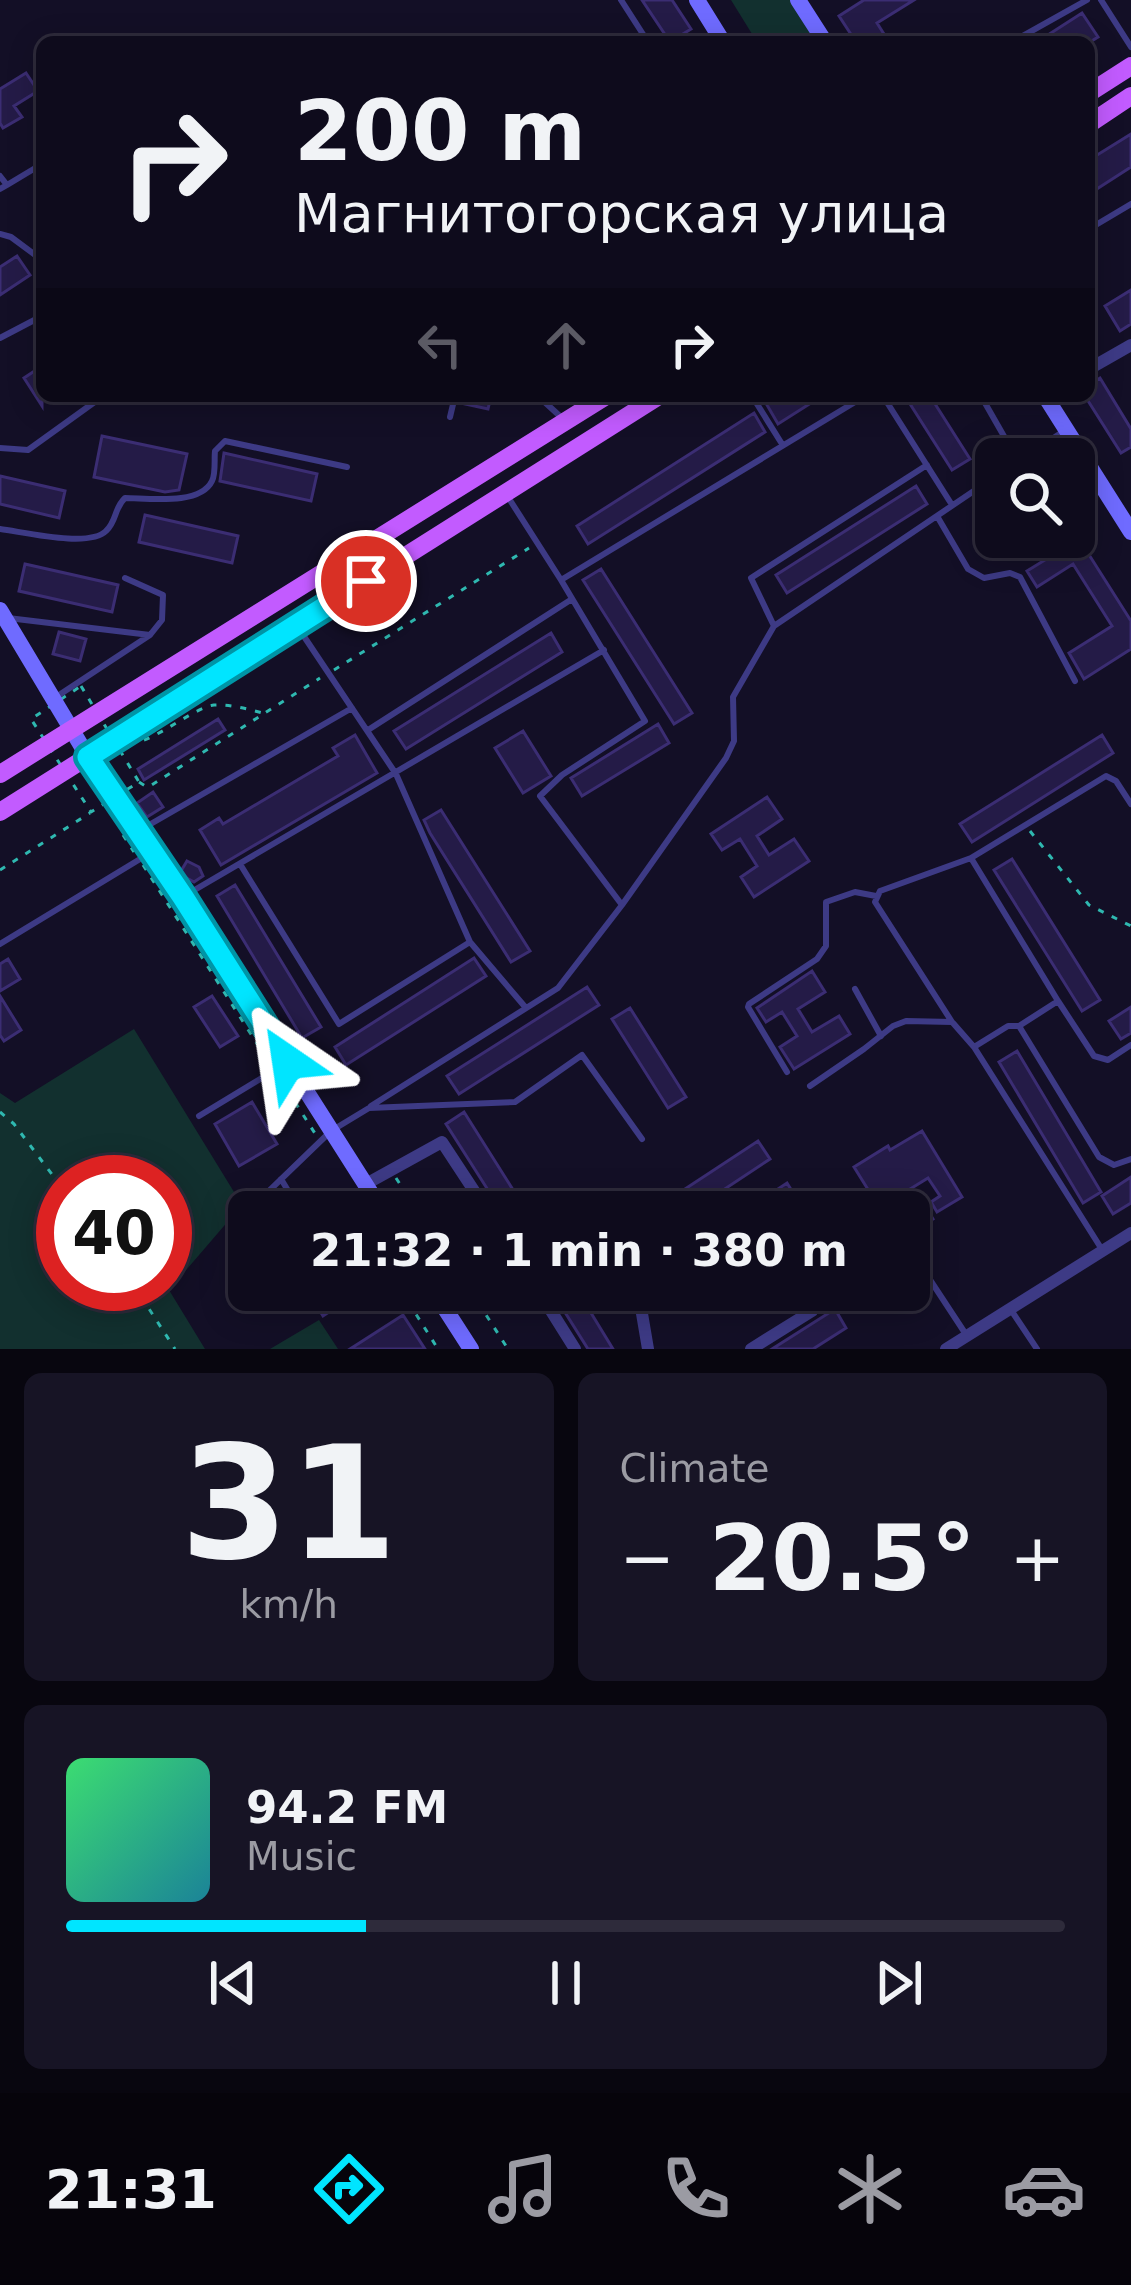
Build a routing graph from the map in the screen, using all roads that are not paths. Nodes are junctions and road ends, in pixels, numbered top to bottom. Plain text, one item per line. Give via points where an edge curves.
1 (621, 0) edge
2 (697, 0) edge
3 (798, 0) edge
4 (1087, 0) edge
5 (1101, 0) edge
6 (644, 36) edge
7 (714, 36) edge
8 (820, 36) edge
9 (1023, 36) edge
10 (1131, 47) edge
11 (1131, 65) edge
12 (1095, 89) edge
13 (1131, 96) edge
14 (1095, 120) edge
15 (36, 168) edge
16 (0, 176) edge
17 (3, 187) edge
18 (1131, 204) edge
19 (1095, 225) edge
20 (0, 234) edge
21 (36, 256) edge
22 (36, 319) edge
23 (0, 338) edge
24 (1131, 345) edge
25 (1095, 366) edge
26 (96, 402) edge
27 (454, 402) edge
28 (545, 402) edge
29 (596, 402) edge
30 (650, 402) edge
31 (756, 402) edge
32 (856, 402) edge
33 (887, 402) edge
34 (985, 402) edge
35 (1049, 402) edge
36 (450, 417) dead end
37 (566, 421) junction
38 (1067, 430) junction
39 (1007, 438) edge
40 (1054, 438) edge
41 (782, 444) junction
42 (0, 448) edge
43 (927, 465) junction
44 (347, 466) dead end
45 (975, 490) edge
46 (506, 493) junction
47 (952, 505) junction
48 (937, 516) junction
49 (0, 529) edge
50 (1131, 532) edge
51 (125, 578) dead end
52 (561, 580) junction
53 (572, 599) junction
54 (2, 614) edge
55 (297, 625) junction
56 (774, 626) junction
57 (150, 634) junction
58 (604, 650) junction
59 (1075, 681) dead end
60 (52, 699) junction
61 (352, 708) junction
62 (70, 728) junction
63 (367, 731) junction
64 (88, 757) junction
65 (0, 774) edge
66 (396, 774) junction
67 (1131, 804) edge
68 (0, 812) edge
69 (138, 831) junction
70 (146, 856) junction
71 (970, 858) junction
72 (240, 864) junction
73 (876, 896) junction
74 (183, 897) junction
75 (622, 905) junction
76 (470, 942) junction
77 (0, 944) edge
78 (855, 989) dead end
79 (1058, 1001) junction
80 (526, 1008) junction
81 (952, 1022) junction
82 (1018, 1026) junction
83 (881, 1036) junction
84 (1131, 1045) edge
85 (974, 1047) junction
86 (281, 1066) junction
87 (788, 1072) dead end
88 (810, 1086) dead end
89 (369, 1108) junction
90 (199, 1116) dead end
91 (326, 1136) junction
92 (641, 1139) dead end
93 (1131, 1159) edge
94 (281, 1179) junction
95 (365, 1184) junction
96 (269, 1191) edge
97 (288, 1191) edge
98 (370, 1191) edge
99 (474, 1191) edge
100 (1131, 1233) edge
101 (1102, 1250) junction
102 (930, 1280) edge
103 (1011, 1310) junction
104 (447, 1311) edge
105 (551, 1311) edge
106 (642, 1311) edge
107 (812, 1311) edge
108 (967, 1336) junction
109 (471, 1349) edge
110 (575, 1349) edge
111 (648, 1349) edge
112 (751, 1349) edge
113 (946, 1349) edge
114 (1036, 1349) edge

1 - 6 lane
2 - 7 street
3 - 8 street
4 - 9 lane
5 - 10 lane
11 - 12 main road
13 - 14 main road
15 - 17 lane
16 - 17 lane
18 - 19 lane
20 - 21 lane
22 - 23 lane
24 - 25 street
26 - 42 lane via 28,450
27 - 36 lane
28 - 37 lane
29 - 37 main road
30 - 46 main road
31 - 41 lane
32 - 41 lane
33 - 43 lane
34 - 39 lane
35 - 38 street
37 - 62 main road
38 - 40 lane
38 - 50 street
41 - 52 lane
43 - 47 lane
43 - 56 lane via 751,578
44 - 49 lane via 225,441 214,451 208,488 177,500 125,498 104,534 86,540
45 - 47 lane
46 - 52 lane
46 - 55 main road
47 - 48 lane
48 - 56 lane
48 - 59 lane via 968,569 984,578 1020,577
51 - 57 lane via 163,595 162,620
52 - 53 lane
53 - 58 lane
53 - 63 lane
54 - 57 lane
54 - 60 street
55 - 61 lane
55 - 64 main road
56 - 75 lane via 733,698 726,758
57 - 60 lane
58 - 66 lane
58 - 75 lane via 646,721 540,796
60 - 62 street
61 - 63 lane
61 - 69 lane
62 - 64 street
62 - 65 main road
63 - 66 lane
64 - 68 main road
64 - 69 street
66 - 72 lane
66 - 76 lane
67 - 71 lane via 1106,776
69 - 70 street
70 - 74 street
70 - 77 lane
71 - 73 lane
71 - 79 lane
72 - 74 lane
72 - 76 lane via 339,1024
73 - 81 lane
73 - 87 lane via 854,892 826,902 826,946 817,958 748,1004
74 - 86 street
75 - 80 lane via 558,988
76 - 80 lane
78 - 83 lane
79 - 82 lane
79 - 84 lane via 1094,1056 1108,1060
80 - 89 lane
81 - 83 lane via 906,1021
81 - 85 lane
82 - 85 lane
82 - 93 lane via 1099,1157 1114,1165
83 - 88 lane
85 - 101 lane
86 - 90 lane
86 - 91 street
89 - 91 lane
89 - 92 lane via 515,1102 582,1054
91 - 94 lane
91 - 95 street
94 - 96 lane
94 - 97 lane
95 - 98 street
95 - 99 street via 442,1142
100 - 101 street
101 - 103 street
102 - 108 lane
103 - 108 street
103 - 114 lane
104 - 109 street
105 - 110 street
106 - 111 street
107 - 112 street
108 - 113 street

